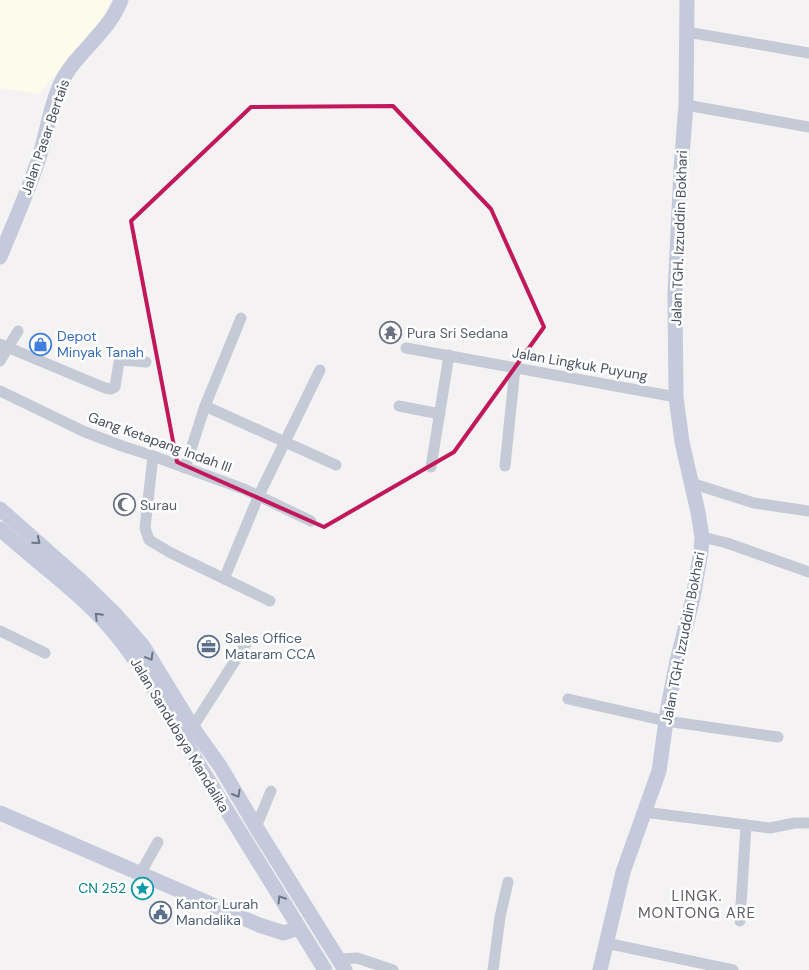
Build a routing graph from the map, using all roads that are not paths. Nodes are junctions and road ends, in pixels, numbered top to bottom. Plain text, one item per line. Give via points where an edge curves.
1 (121, 0) edge
2 (687, 0) edge
3 (687, 32) junction
4 (809, 53) edge
5 (686, 105) junction
6 (809, 127) edge
7 (0, 258) edge
8 (241, 318) dead end
9 (18, 331) dead end
10 (4, 345) edge
11 (406, 348) dead end
12 (449, 355) junction
13 (0, 361) edge
14 (146, 362) dead end
15 (516, 368) junction
16 (320, 370) dead end
17 (0, 391) edge
18 (676, 397) junction
19 (205, 406) junction
20 (399, 406) dead end
21 (440, 414) junction
22 (284, 442) junction
23 (153, 456) junction
24 (336, 466) dead end
25 (505, 466) dead end
26 (431, 467) dead end
27 (186, 468) junction
28 (691, 483) junction
29 (259, 495) junction
30 (0, 509) edge
31 (809, 510) edge
32 (311, 521) dead end
33 (0, 529) edge
34 (702, 537) junction
35 (809, 572) edge
36 (224, 579) junction
37 (270, 601) dead end
38 (0, 631) edge
39 (247, 642) dead end
40 (45, 653) dead end
41 (568, 699) dead end
42 (666, 721) junction
43 (188, 734) junction
44 (778, 737) dead end
45 (271, 790) dead end
46 (644, 812) junction
47 (0, 813) edge
48 (809, 823) edge
49 (746, 825) junction
50 (256, 826) junction
51 (158, 842) dead end
52 (140, 874) junction
53 (508, 882) dead end
54 (740, 921) dead end
55 (299, 928) junction
56 (324, 936) junction
57 (606, 943) junction
58 (309, 944) junction
59 (342, 964) edge
60 (325, 970) edge
61 (393, 970) edge
62 (493, 970) edge
63 (600, 970) edge
64 (733, 970) edge

1 - 7 street, Jalan Pasar Bertais via 103,31 71,67 61,84 38,162
2 - 3 street, Jalan TGH. Izzuddin Bokhari
3 - 4 street
3 - 5 street, Jalan TGH. Izzuddin Bokhari
5 - 6 street
5 - 18 street, Jalan TGH. Izzuddin Bokhari via 675,294
8 - 19 street
9 - 10 street
10 - 13 street
10 - 14 street via 111,389 115,387 119,362
11 - 12 street, Jalan Lingkuk Puyung
12 - 15 street, Jalan Lingkuk Puyung
12 - 21 street
15 - 18 street, Jalan Lingkuk Puyung
15 - 25 street
16 - 22 street
17 - 23 street, Gang Ketapang Indah III via 85,432
18 - 28 street, Jalan TGH. Izzuddin Bokhari
19 - 22 street
19 - 27 street
20 - 21 street
21 - 26 street
22 - 24 street
22 - 29 street
23 - 27 street, Gang Ketapang Indah III
23 - 36 street via 145,525 147,537 154,544
27 - 29 street, Gang Ketapang Indah III
28 - 31 street via 754,503
28 - 34 street, Jalan TGH. Izzuddin Bokhari
29 - 32 street, Gang Ketapang Indah III
29 - 36 street
30 -> 43 street via 122,621 142,646
43 -> 33 street, Jalan Sandubaya Mandalika via 110,628
34 - 35 street
34 - 42 street, Jalan TGH. Izzuddin Bokhari via 697,578
36 - 37 street
38 - 40 street
39 - 43 street
41 - 42 street
42 - 44 street
42 - 46 street, Jalan TGH. Izzuddin Bokhari via 659,772
43 -> 50 street via 220,766
55 -> 43 street, Jalan Sandubaya Mandalika
45 - 50 street
46 - 49 street
46 - 57 street, Jalan TGH. Izzuddin Bokhari via 623,872
47 - 52 street
48 - 49 street via 770,828
49 - 54 street
50 - 56 street
51 - 52 street
52 - 55 street via 266,928 284,933
53 - 62 street
55 - 58 street, Jalan Sandubaya Mandalika
56 - 58 street
56 - 59 street
57 - 63 street, Jalan TGH. Izzuddin Bokhari
57 - 64 street
58 - 60 street, Jalan Sandubaya Mandalika
59 - 61 street via 357,958

